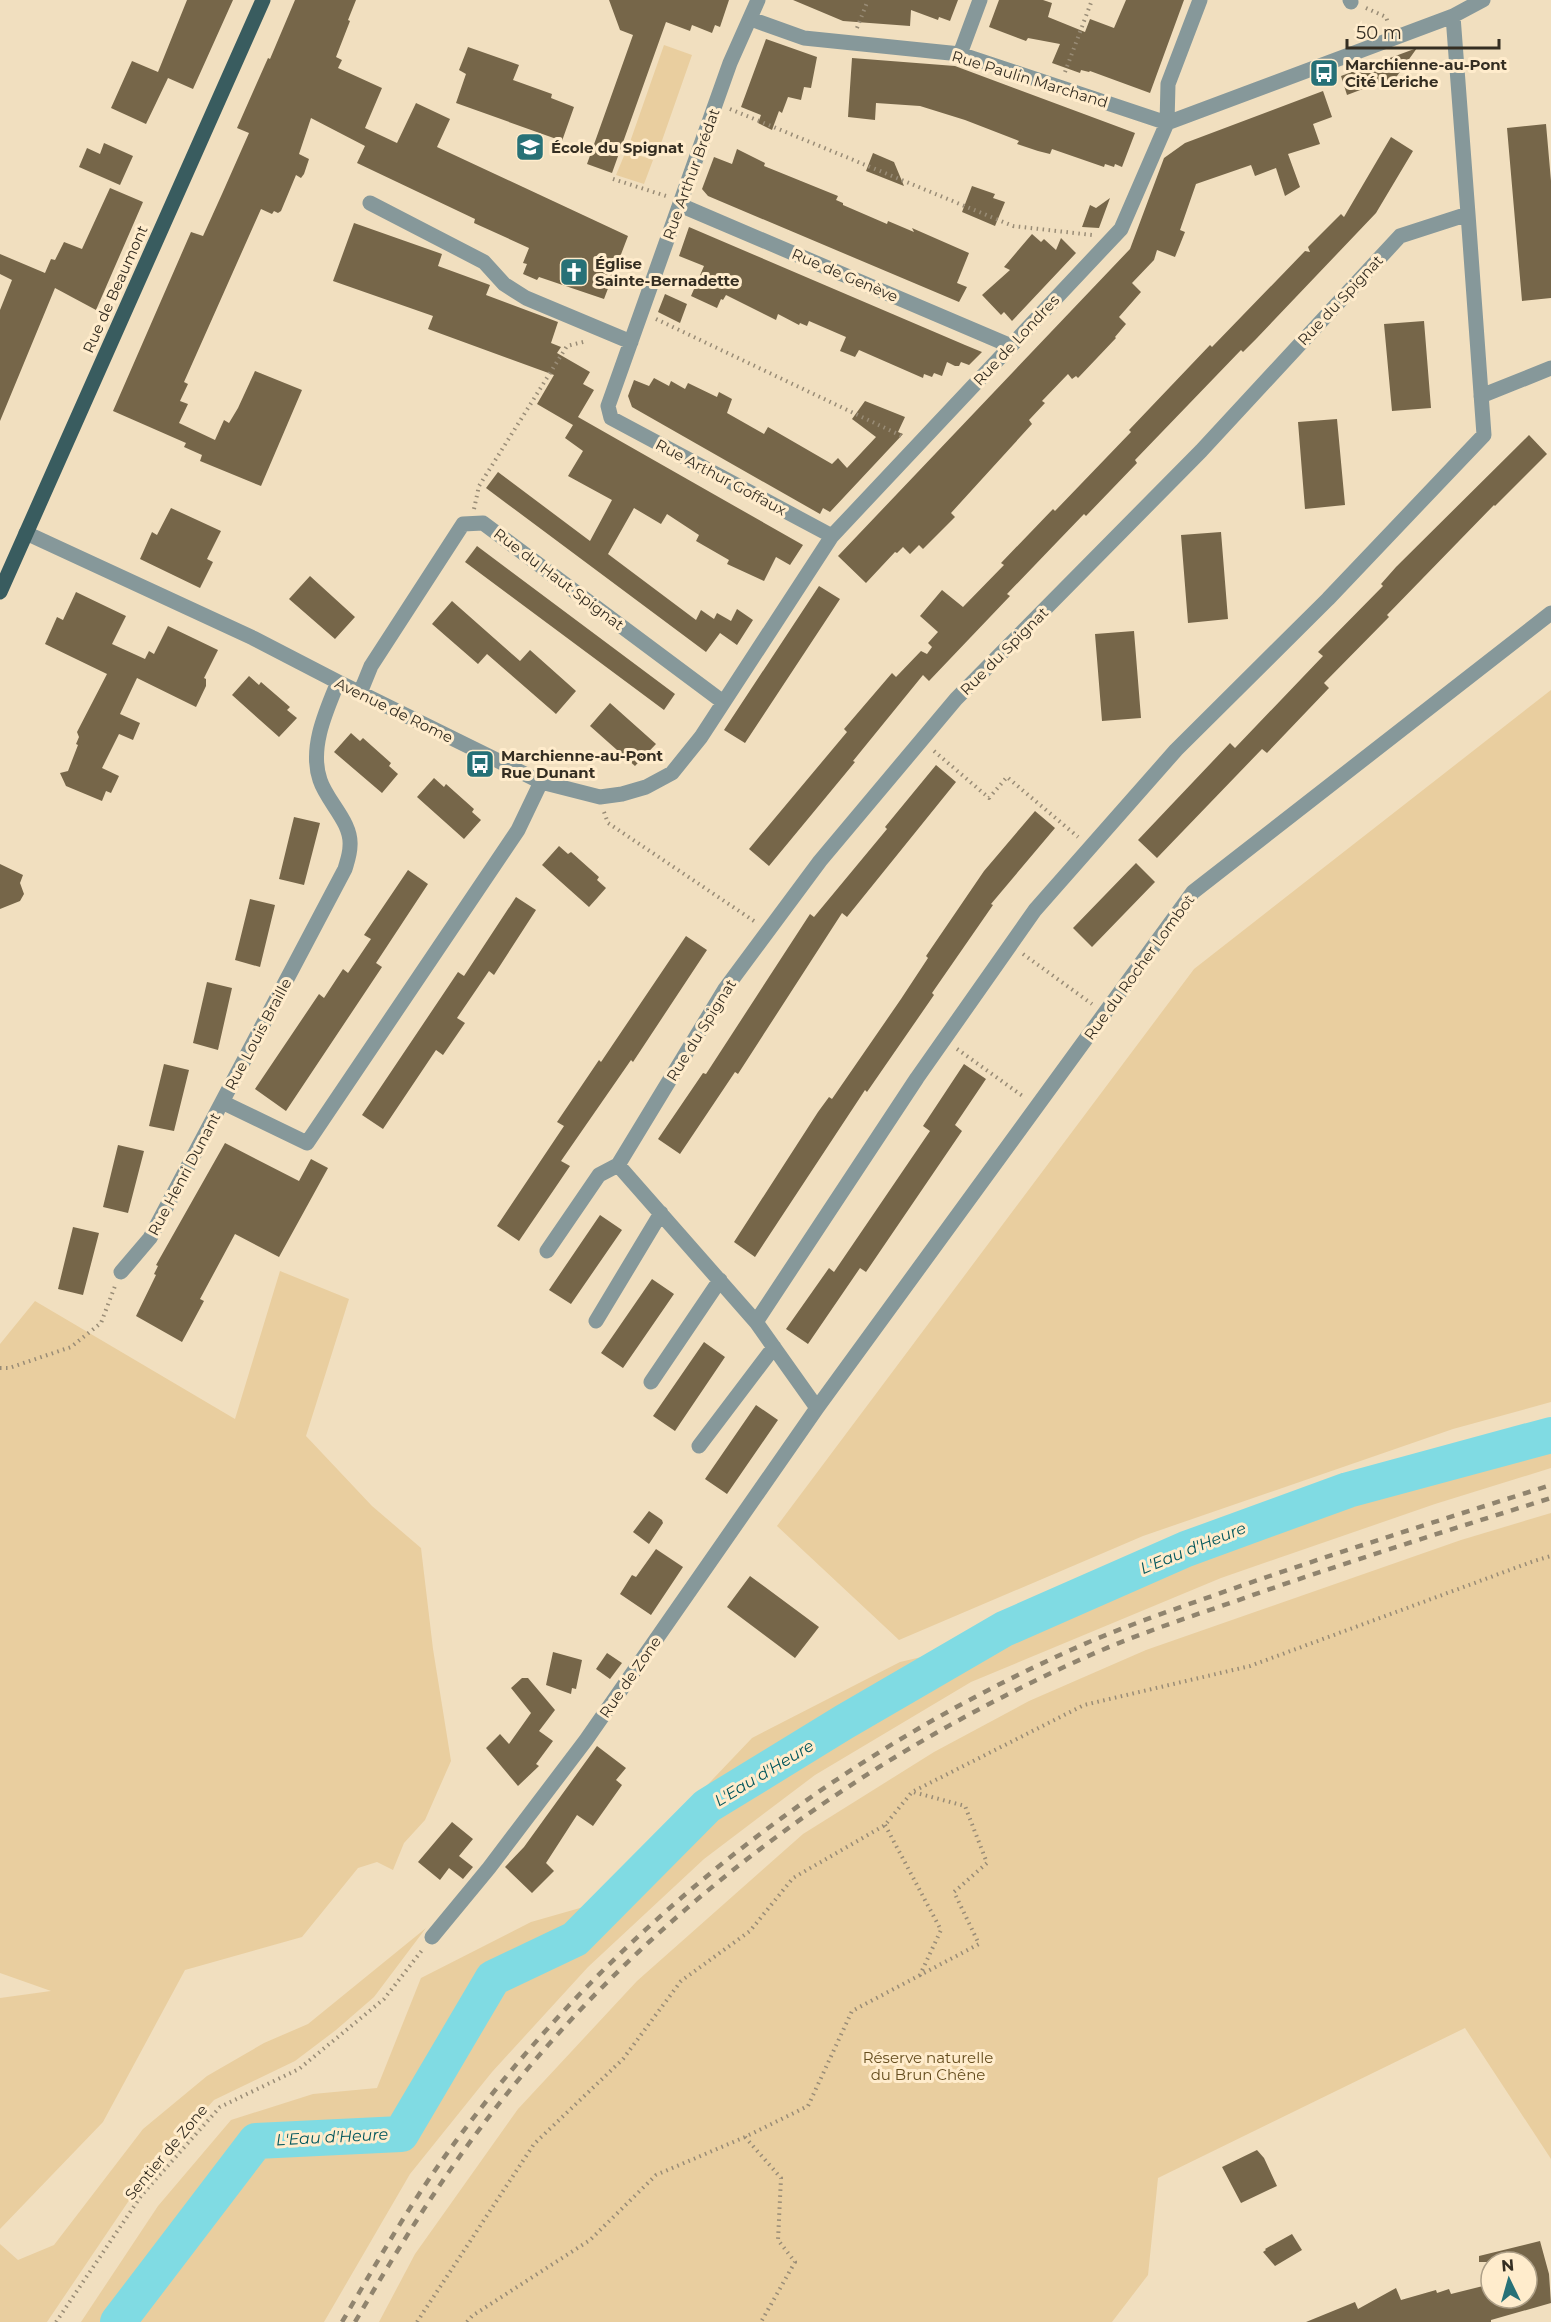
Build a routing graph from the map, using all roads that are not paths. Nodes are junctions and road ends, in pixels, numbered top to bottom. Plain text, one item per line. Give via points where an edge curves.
1 (262, 0) edge
2 (758, 0) edge
3 (980, 0) edge
4 (1200, 0) edge
5 (1483, 0) edge
6 (1453, 16) junction
7 (751, 19) junction
8 (960, 54) junction
9 (1167, 123) junction
10 (370, 203) dead end
11 (681, 203) junction
12 (1468, 214) junction
13 (631, 342) junction
14 (1011, 346) junction
15 (1551, 368) edge
16 (1481, 396) junction
17 (611, 418) joint
18 (26, 533) junction
19 (832, 536) junction
20 (0, 592) edge
21 (1551, 612) edge
22 (338, 682) junction
23 (360, 693) junction
24 (723, 702) junction
25 (540, 783) junction
26 (222, 1102) junction
27 (618, 1165) junction
28 (661, 1213) junction
29 (547, 1251) dead end
30 (121, 1272) road end
31 (720, 1280) junction
32 (596, 1321) dead end
33 (756, 1322) junction
34 (774, 1347) junction
35 (651, 1382) dead end
36 (817, 1408) junction
37 (699, 1446) dead end
38 (432, 1936) road end

1 - 18 main road, Rue de Beaumont
2 - 7 street, Rue Arthur Brédat
3 - 8 street
4 - 9 street via 1168,84
5 - 6 street
6 - 9 street
6 - 12 street
7 - 8 street, Rue Paulin Marchand via 804,38
7 - 11 street, Rue Arthur Brédat via 730,63
8 - 9 street, Rue Paulin Marchand
9 - 14 street, Rue de Londres via 1121,230
10 - 13 street via 484,262 504,284 526,298
11 - 13 street, Rue Arthur Brédat
11 - 14 street, Rue de Genève
12 - 16 street
12 - 27 street, Rue du Spignat via 1400,236 1201,451 957,699 820,861 724,989
13 - 17 street, Rue Arthur Brédat via 608,406
14 - 19 street, Rue de Londres
15 - 16 street
16 - 33 street via 1484,435 1328,599 1176,750 1035,910 944,1039
17 - 19 street, Rue Arthur Goffaux
18 - 20 main road, Rue de Beaumont
18 - 22 street, Avenue de Rome via 253,638
19 - 24 street, Avenue de Rome
21 - 36 street, Rue du Rocher Lombot via 1193,892
22 - 23 street, Avenue de Rome
22 - 26 street, Rue Louis Braille via 322,720 317,749 319,779 344,823 351,845 345,869
23 - 24 street, Rue du Haut Spignat via 371,666 463,524 483,523
23 - 25 street, Avenue de Rome
24 - 25 street, Avenue de Rome via 672,773 646,787 600,797
25 - 26 street, Rue Louis Braille via 518,830 307,1143
26 - 30 street, Rue Henri Dunant via 150,1238
27 - 28 street
27 - 29 street, Rue du Spignat via 598,1175
28 - 31 street
28 - 32 street
31 - 33 street
31 - 35 street
33 - 34 street
34 - 36 street
34 - 37 street
36 - 38 street, Rue de Zone via 586,1740

